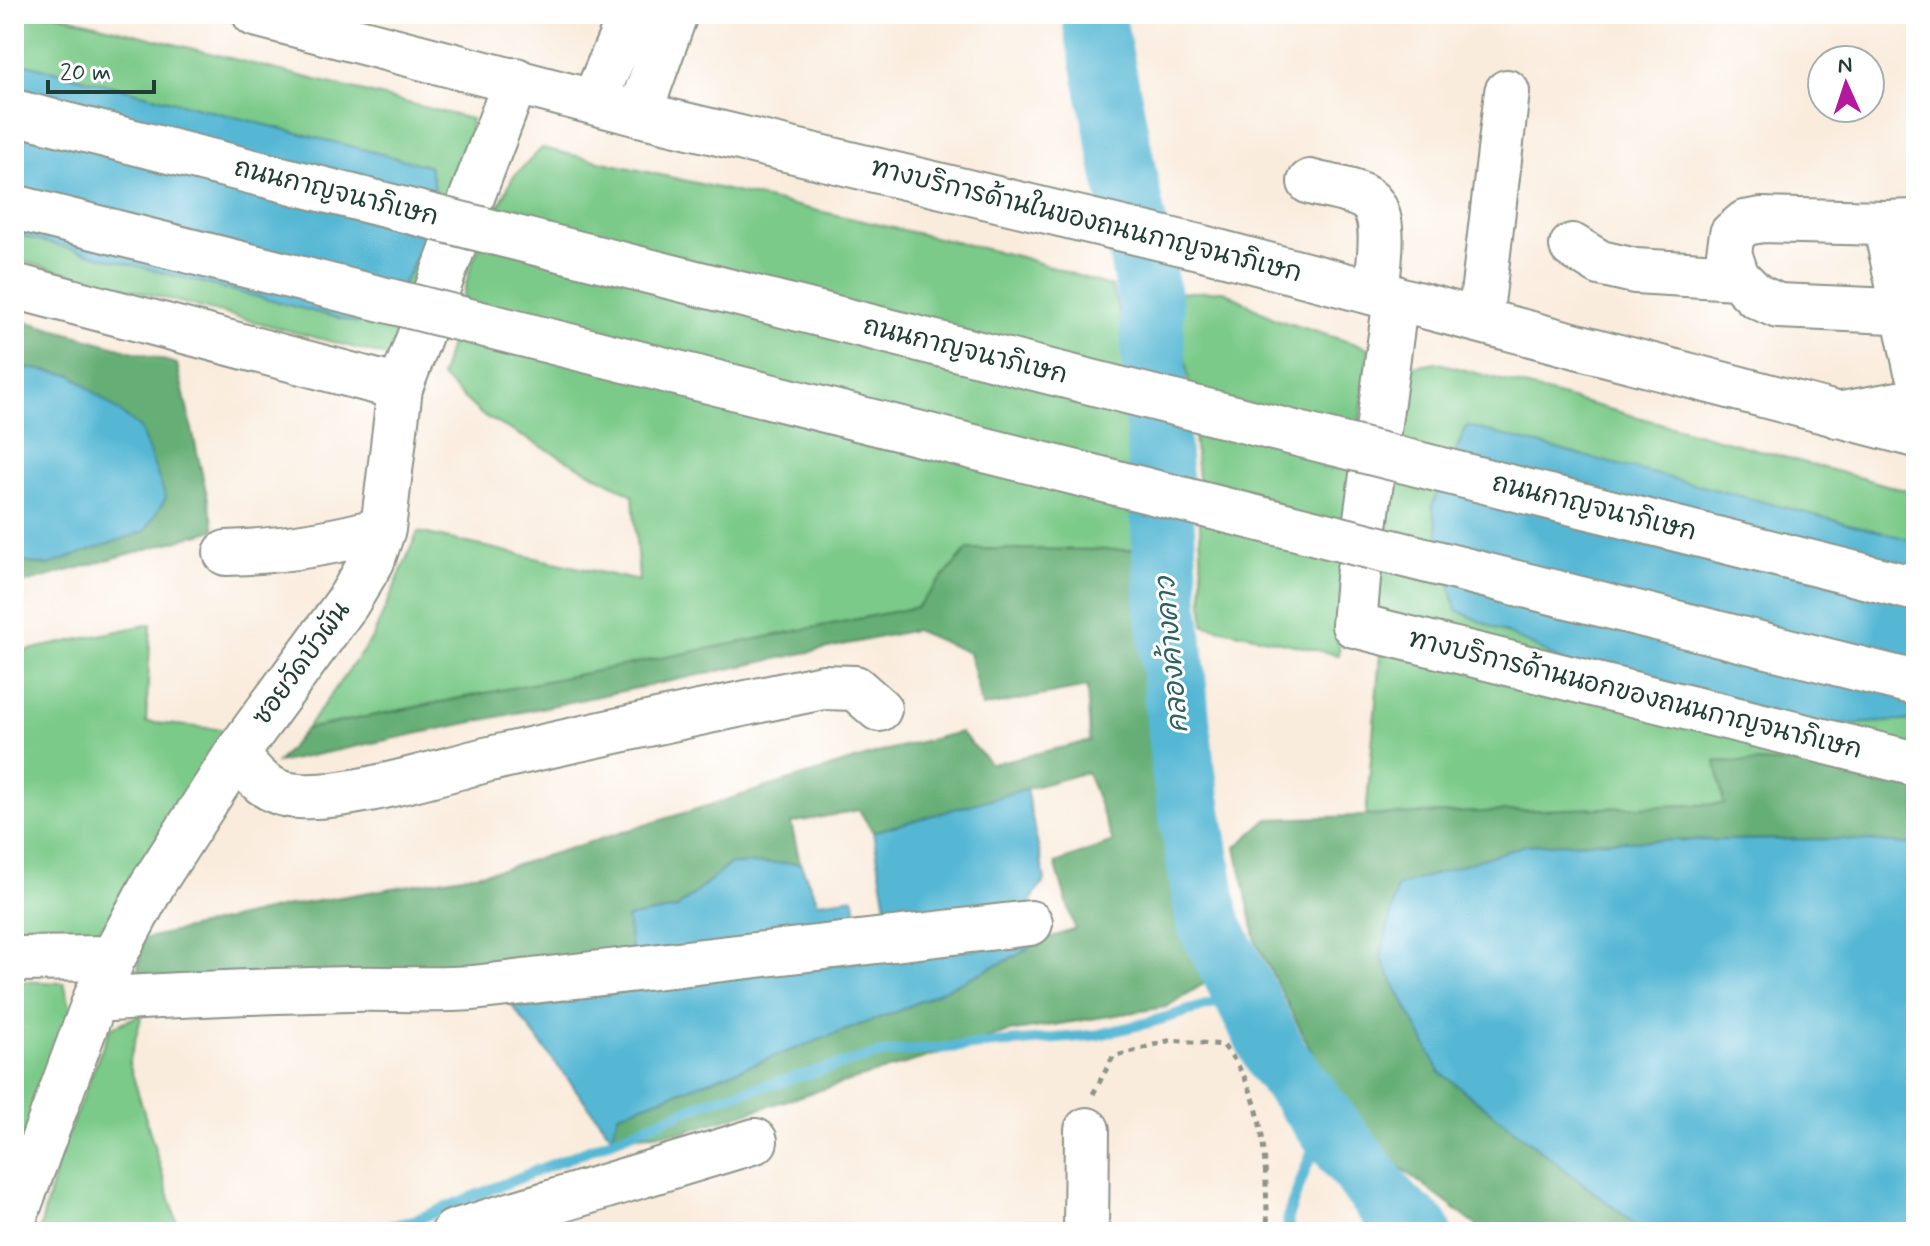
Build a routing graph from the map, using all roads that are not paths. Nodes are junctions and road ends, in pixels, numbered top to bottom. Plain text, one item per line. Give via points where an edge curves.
1 (255, 14) edge
2 (631, 14) edge
3 (675, 14) edge
4 (516, 80) junction
5 (1507, 92) dead end
6 (594, 101) junction
7 (14, 112) edge
8 (639, 114) junction
9 (1310, 182) dead end
10 (14, 207) edge
11 (1901, 223) edge
12 (1572, 246) dead end
13 (1737, 277) junction
14 (14, 286) edge
15 (1386, 296) junction
16 (1910, 312) edge
17 (1480, 320) junction
18 (1916, 368) edge
19 (400, 388) junction
20 (1916, 401) edge
21 (1837, 415) junction
22 (1916, 435) edge
23 (383, 529) junction
24 (226, 553) dead end
25 (1916, 589) edge
26 (1916, 683) edge
27 (879, 709) dead end
28 (237, 753) junction
29 (1916, 764) edge
30 (1030, 923) dead end
31 (113, 958) junction
32 (14, 959) edge
33 (95, 1000) junction
34 (1087, 1130) road end
35 (755, 1141) dead end
36 (14, 1219) edge
37 (454, 1232) edge
38 (1086, 1232) edge

1 - 4 main road, ทางบริการด้านในของถนนกาญจนาภิเษก
2 - 6 main road
3 - 8 main road
4 - 6 main road, ทางบริการด้านในของถนนกาญจนาภิเษก
4 - 19 main road, ซอยวัดบัวผัน
5 - 17 main road
6 - 8 main road, ทางบริการด้านในของถนนกาญจนาภิเษก
7 - 25 main road, ถนนกาญจนาภิเษก, bridge
8 - 15 main road, ทางบริการด้านในของถนนกาญจนาภิเษก
9 - 15 main road via 1364,197 1375,207 1381,220
10 - 26 main road, bridge
11 - 13 main road via 1745,223 1732,234 1729,253
11 - 16 main road
12 - 13 main road via 1600,263 1635,271
13 - 16 main road via 1756,296 1778,306
14 - 19 main road
15 - 17 main road, ทางบริการด้านในของถนนกาญจนาภิเษก
15 - 29 main road, ทางบริการด้านนอกของถนนกาญจนาภิเษก via 1354,625
16 - 18 main road
17 - 21 main road, ทางบริการด้านในของถนนกาญจนาภิเษก
19 - 23 main road, ซอยวัดบัวผัน
20 - 21 main road
21 - 22 main road, ทางบริการด้านในของถนนกาญจนาภิเษก
23 - 24 main road via 286,550
23 - 28 main road, ซอยวัดบัวผัน via 372,561 347,603
27 - 28 main road via 855,688 823,687 347,792 297,796 268,788
28 - 31 main road, ซอยวัดบัวผัน via 154,882
30 - 33 main road via 428,992 354,989
31 - 32 main road
31 - 33 main road, ซอยวัดบัวผัน
33 - 36 main road, ซอยวัดบัวผัน
34 - 38 main road
35 - 37 main road

